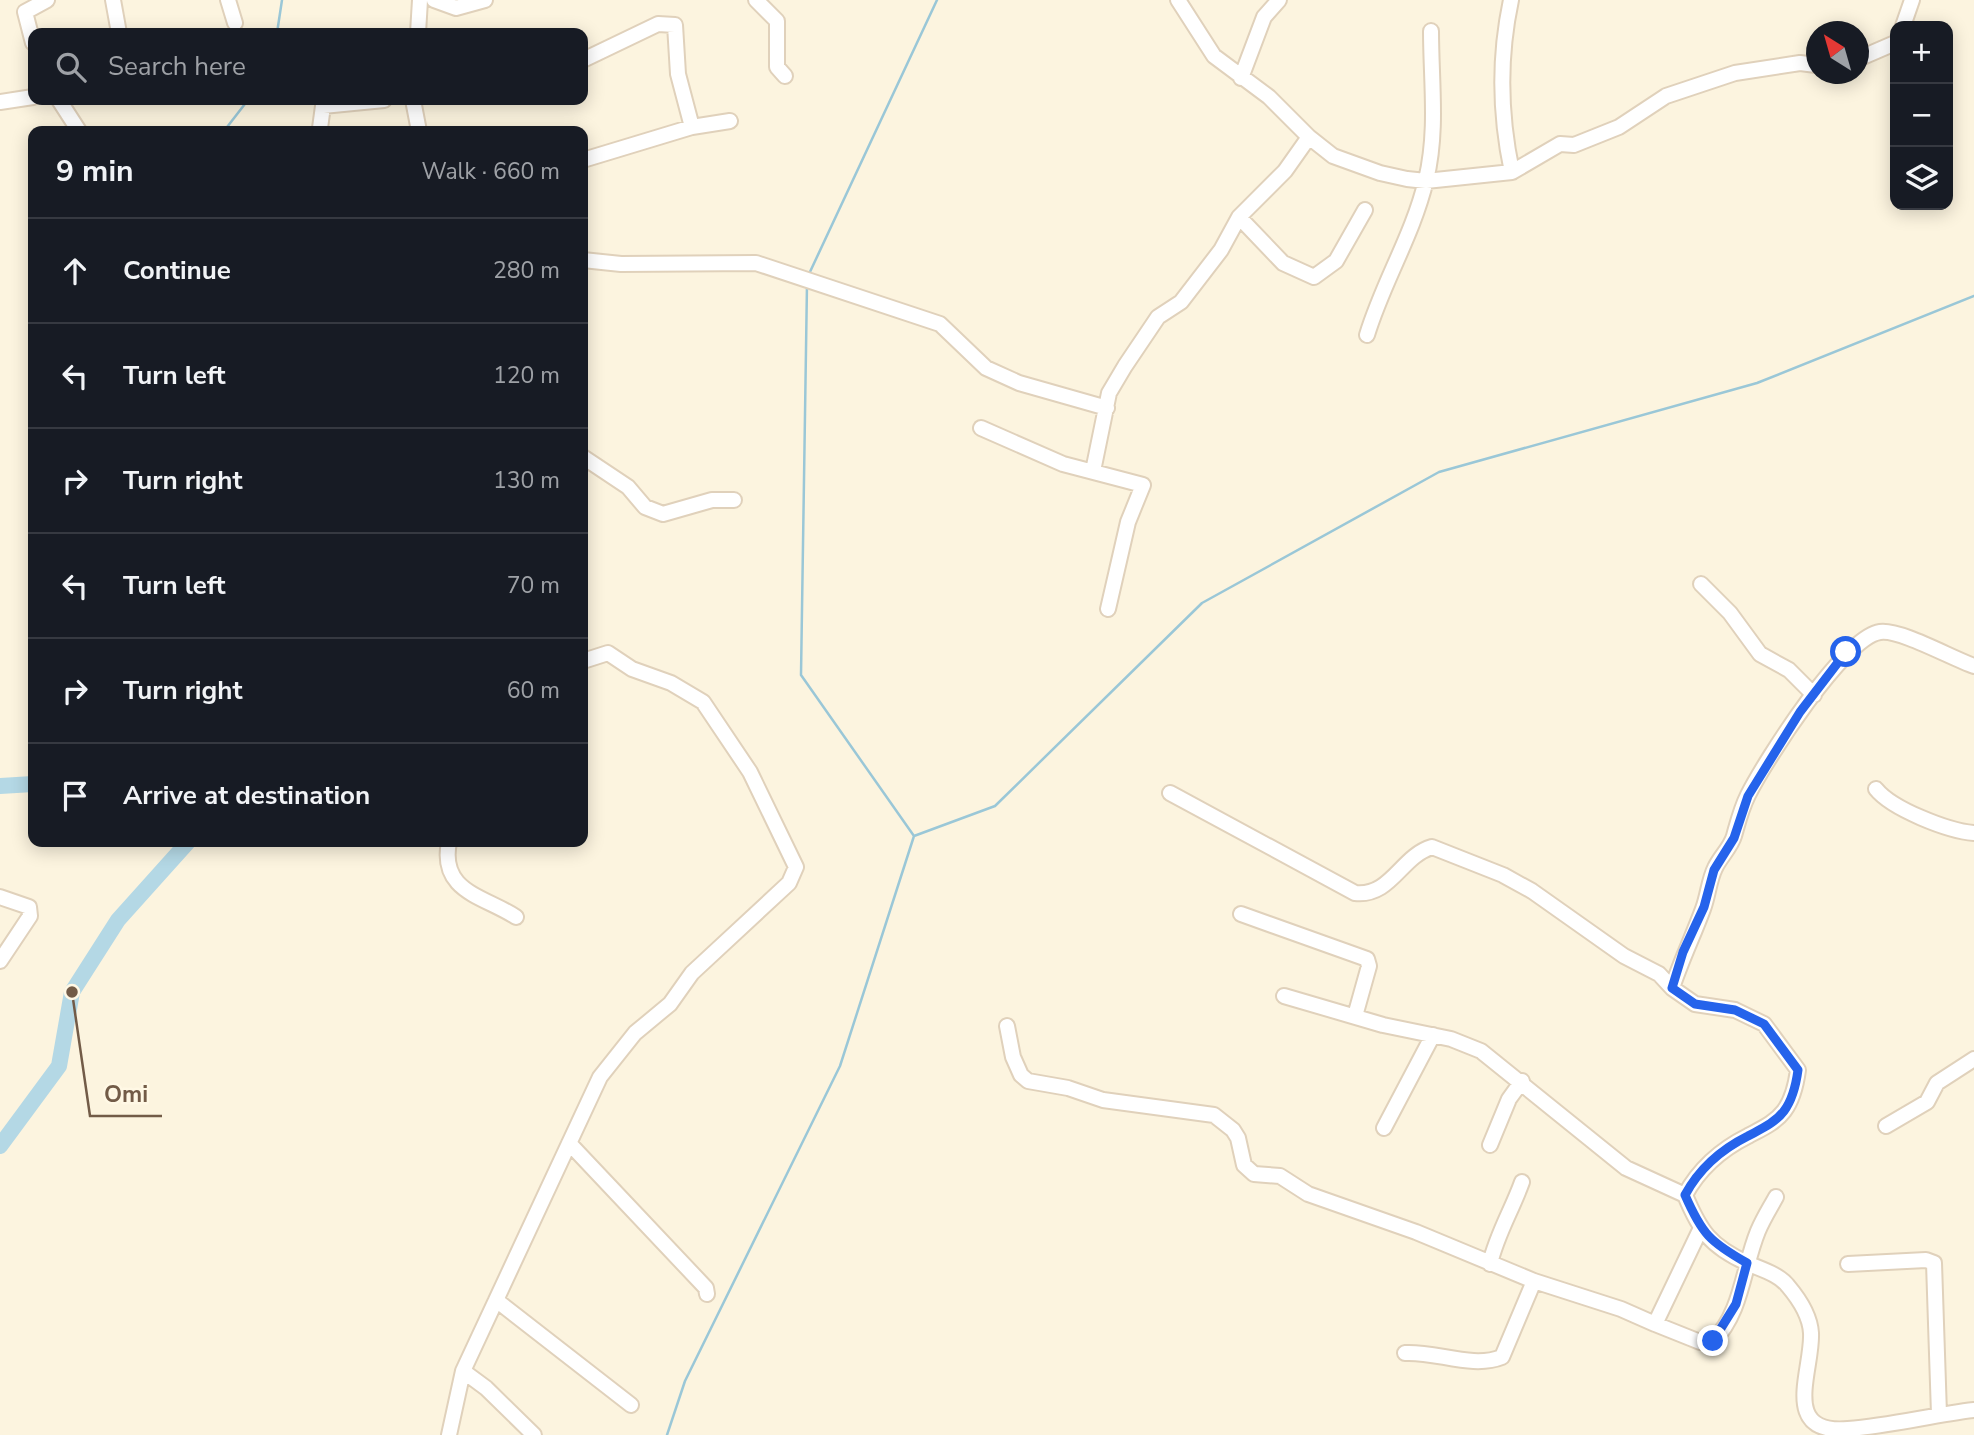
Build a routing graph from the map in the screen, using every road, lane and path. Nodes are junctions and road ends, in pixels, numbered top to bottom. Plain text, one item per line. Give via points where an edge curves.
1 (47, 0) edge
2 (113, 0) edge
3 (228, 0) edge
4 (420, 0) edge
5 (434, 0) edge
6 (485, 0) edge
7 (755, 0) edge
8 (1178, 0) edge
9 (1279, 0) edge
10 (1511, 0) edge
11 (1912, 0) edge
12 (1905, 21) edge
13 (235, 23) dead end
14 (29, 28) edge
15 (118, 28) edge
16 (418, 28) edge
17 (1431, 31) dead end
18 (1890, 45) edge
19 (1869, 54) edge
20 (588, 58) edge
21 (1806, 64) edge
22 (785, 76) dead end
23 (1241, 78) junction
24 (28, 98) edge
25 (0, 102) edge
26 (60, 105) edge
27 (62, 105) edge
28 (333, 105) edge
29 (414, 105) edge
30 (730, 121) dead end
31 (66, 126) edge
32 (76, 126) edge
33 (320, 126) edge
34 (418, 126) edge
35 (692, 127) junction
36 (1309, 136) junction
37 (588, 158) edge
38 (1512, 172) junction
39 (1426, 181) junction
40 (1365, 210) dead end
41 (1239, 217) junction
42 (588, 261) edge
43 (1367, 335) dead end
44 (1107, 408) junction
45 (981, 428) dead end
46 (588, 460) edge
47 (1093, 471) junction
48 (734, 500) dead end
49 (1701, 583) dead end
50 (1108, 609) dead end
51 (588, 659) edge
52 (1974, 666) edge
53 (1814, 695) junction
54 (1876, 789) dead end
55 (1170, 793) dead end
56 (1974, 833) edge
57 (449, 847) edge
58 (0, 897) edge
59 (1241, 914) dead end
60 (516, 917) dead end
61 (0, 961) edge
62 (1672, 988) junction
63 (1284, 996) dead end
64 (1355, 1016) junction
65 (1007, 1026) dead end
66 (1433, 1035) junction
67 (1974, 1059) edge
68 (1522, 1081) junction
69 (1886, 1126) dead end
70 (1384, 1128) dead end
71 (569, 1143) junction
72 (1490, 1145) dead end
73 (1522, 1182) dead end
74 (1685, 1195) junction
75 (1776, 1197) dead end
76 (1700, 1230) junction
77 (1747, 1263) junction
78 (1490, 1264) junction
79 (1848, 1264) dead end
80 (1534, 1282) junction
81 (707, 1294) dead end
82 (496, 1300) junction
83 (1655, 1324) junction
84 (1405, 1353) dead end
85 (463, 1371) junction
86 (631, 1405) dead end
87 (1974, 1410) edge
88 (1939, 1414) junction
89 (1845, 1432) edge
90 (449, 1435) edge
91 (534, 1435) edge

1 - 14 street via 25,12
2 - 15 street
3 - 13 street
4 - 16 street
5 - 6 street via 456,8
7 - 22 street via 777,21 777,67
8 - 23 street via 1214,56
9 - 23 street via 1264,17
10 - 38 street via 1504,133
11 - 12 street
17 - 39 street via 1436,130
18 - 19 street
20 - 35 street via 658,24 675,25 678,74
21 - 38 street via 1735,73 1666,96 1619,128 1574,145 1560,144
23 - 36 street
24 - 25 street
26 - 31 street
27 - 32 street
28 - 33 street via 323,106
29 - 34 street
30 - 35 street
35 - 37 street
36 - 39 street via 1333,156 1373,171
36 - 41 street via 1284,171
38 - 39 street
39 - 43 street
40 - 41 street via 1336,261 1314,277 1283,263
41 - 44 street via 1221,250 1181,302 1158,317 1109,393
42 - 44 street via 756,263 940,324 986,368 1019,383
44 - 47 street
45 - 47 street via 1063,464
46 - 48 street via 628,487 645,507 663,513 712,500
47 - 50 street via 1143,485 1128,522
49 - 53 street via 1760,654 1802,680
51 - 71 street via 608,653 703,702 751,772 796,867 789,883 692,973 670,1004 635,1033 594,1089
52 - 53 street via 1900,633 1881,632 1864,636 1846,652
53 - 62 street via 1748,796 1734,838 1714,870
54 - 56 street via 1886,799 1936,822
55 - 62 street via 1355,893 1381,889 1418,853 1432,847 1532,891 1624,956 1659,974
57 - 60 street via 449,865 462,890
58 - 61 street via 29,907 30,916
59 - 64 street via 1367,960
62 - 74 street via 1695,1004 1735,1010 1764,1024 1798,1070 1795,1092 1784,1112 1714,1159 1695,1177
63 - 64 street
64 - 66 street
65 - 78 street via 1013,1056 1028,1081 1068,1087 1103,1100 1214,1115 1233,1130 1244,1165 1254,1174 1280,1176 1308,1194
66 - 68 street via 1481,1051
66 - 70 street
67 - 69 street via 1937,1083 1927,1102
68 - 72 street via 1509,1099
68 - 74 street via 1626,1168
71 - 81 street
71 - 82 street
73 - 78 street via 1494,1244
74 - 76 street
75 - 77 street
76 - 77 street
76 - 83 street
77 - 83 street via 1736,1304 1713,1341 1700,1342
77 - 89 street via 1786,1283 1804,1311 1811,1332 1802,1394 1805,1410 1818,1424
78 - 80 street
79 - 88 street via 1934,1263
80 - 83 street
80 - 84 street via 1502,1357 1470,1360
82 - 85 street
82 - 86 street
85 - 90 street
85 - 91 street
87 - 88 street
88 - 89 street

